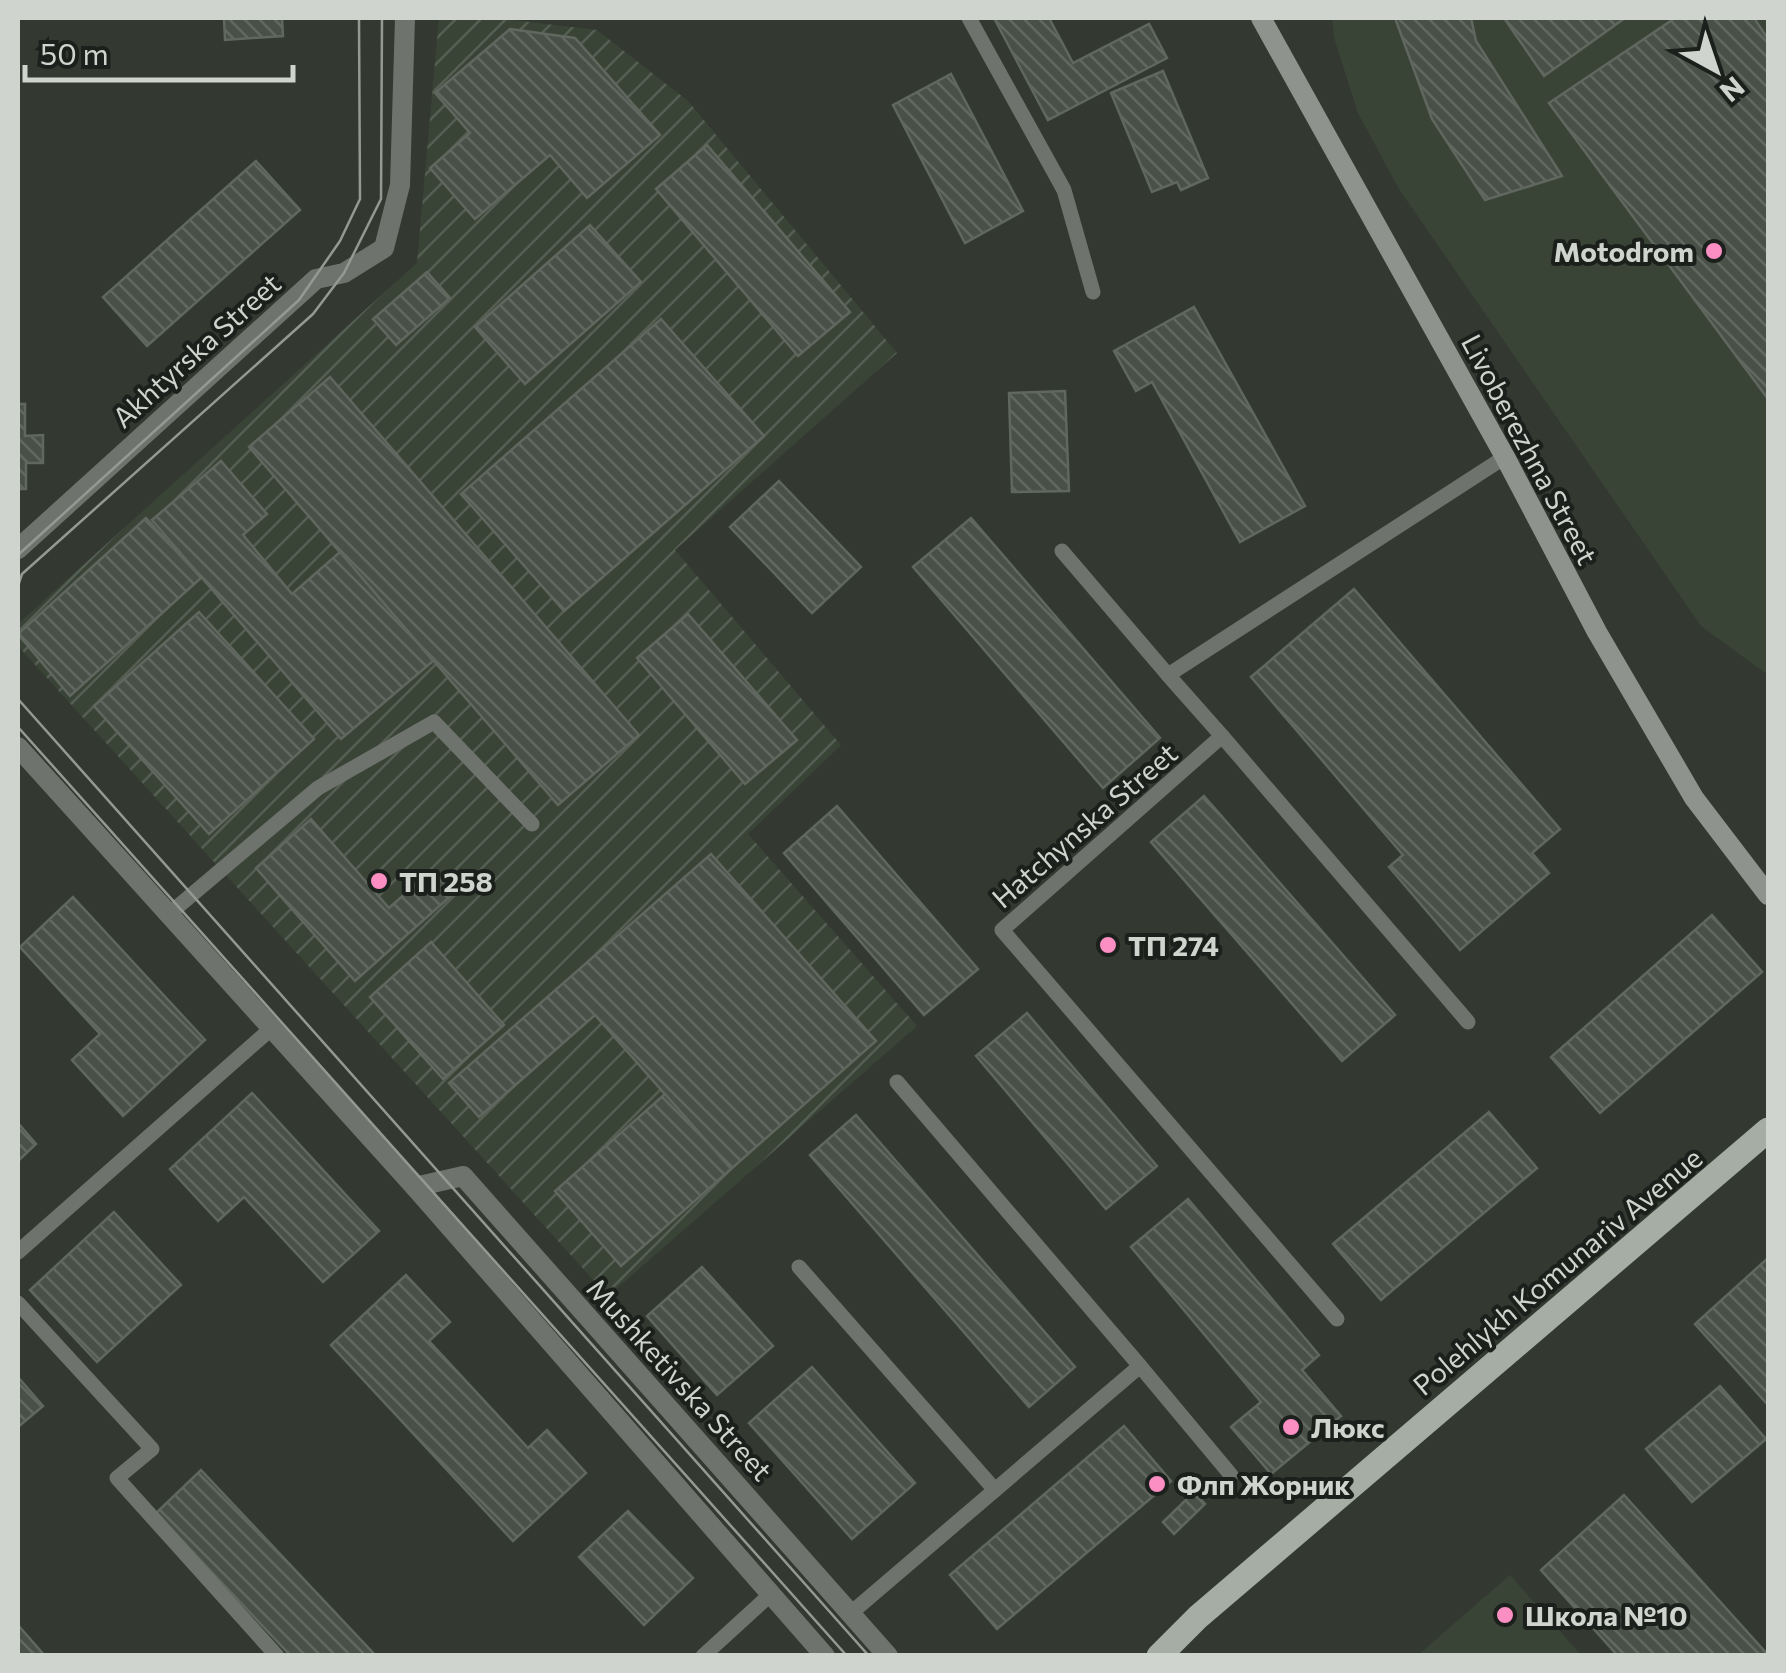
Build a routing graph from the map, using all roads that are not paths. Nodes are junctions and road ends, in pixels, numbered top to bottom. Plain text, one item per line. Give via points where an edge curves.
1 (405, 18) edge
2 (969, 18) edge
3 (1262, 18) edge
4 (1093, 292) dead end
5 (1505, 457) junction
6 (18, 548) edge
7 (1062, 551) dead end
8 (1168, 674) junction
9 (1222, 736) junction
10 (18, 747) edge
11 (532, 824) dead end
12 (1768, 895) edge
13 (168, 914) junction
14 (1468, 1022) dead end
15 (272, 1028) junction
16 (897, 1082) dead end
17 (1768, 1130) edge
18 (415, 1187) junction
19 (18, 1252) edge
20 (800, 1266) dead end
21 (18, 1302) edge
22 (1337, 1319) dead end
23 (1140, 1366) junction
24 (1231, 1475) dead end
25 (996, 1490) junction
26 (771, 1594) junction
27 (851, 1613) junction
28 (277, 1656) edge
29 (703, 1656) edge
30 (825, 1656) edge
31 (888, 1656) edge
32 (1159, 1656) edge

1 - 6 street, Akhtyrska Street via 400,185 384,248 344,273 316,279
2 - 4 lane via 1064,190
3 - 5 main road, Livoberezhna Street
5 - 8 lane
5 - 12 main road, Livoberezhna Street via 1694,798
7 - 8 lane
8 - 9 lane
9 - 14 lane
9 - 22 lane, Hatchynska Street via 1002,930
10 - 13 street
11 - 13 lane via 434,722 318,788
13 - 15 street
15 - 18 street
15 - 19 lane
16 - 23 lane
17 - 32 main road, Polehlykh Komunariv Avenue
18 - 26 street
18 - 27 street, Mushketivska Street via 464,1176
20 - 25 lane
21 - 28 lane via 152,1449 117,1478
23 - 24 lane
23 - 25 lane
25 - 27 lane
26 - 29 lane
26 - 30 street
27 - 31 street, Mushketivska Street

